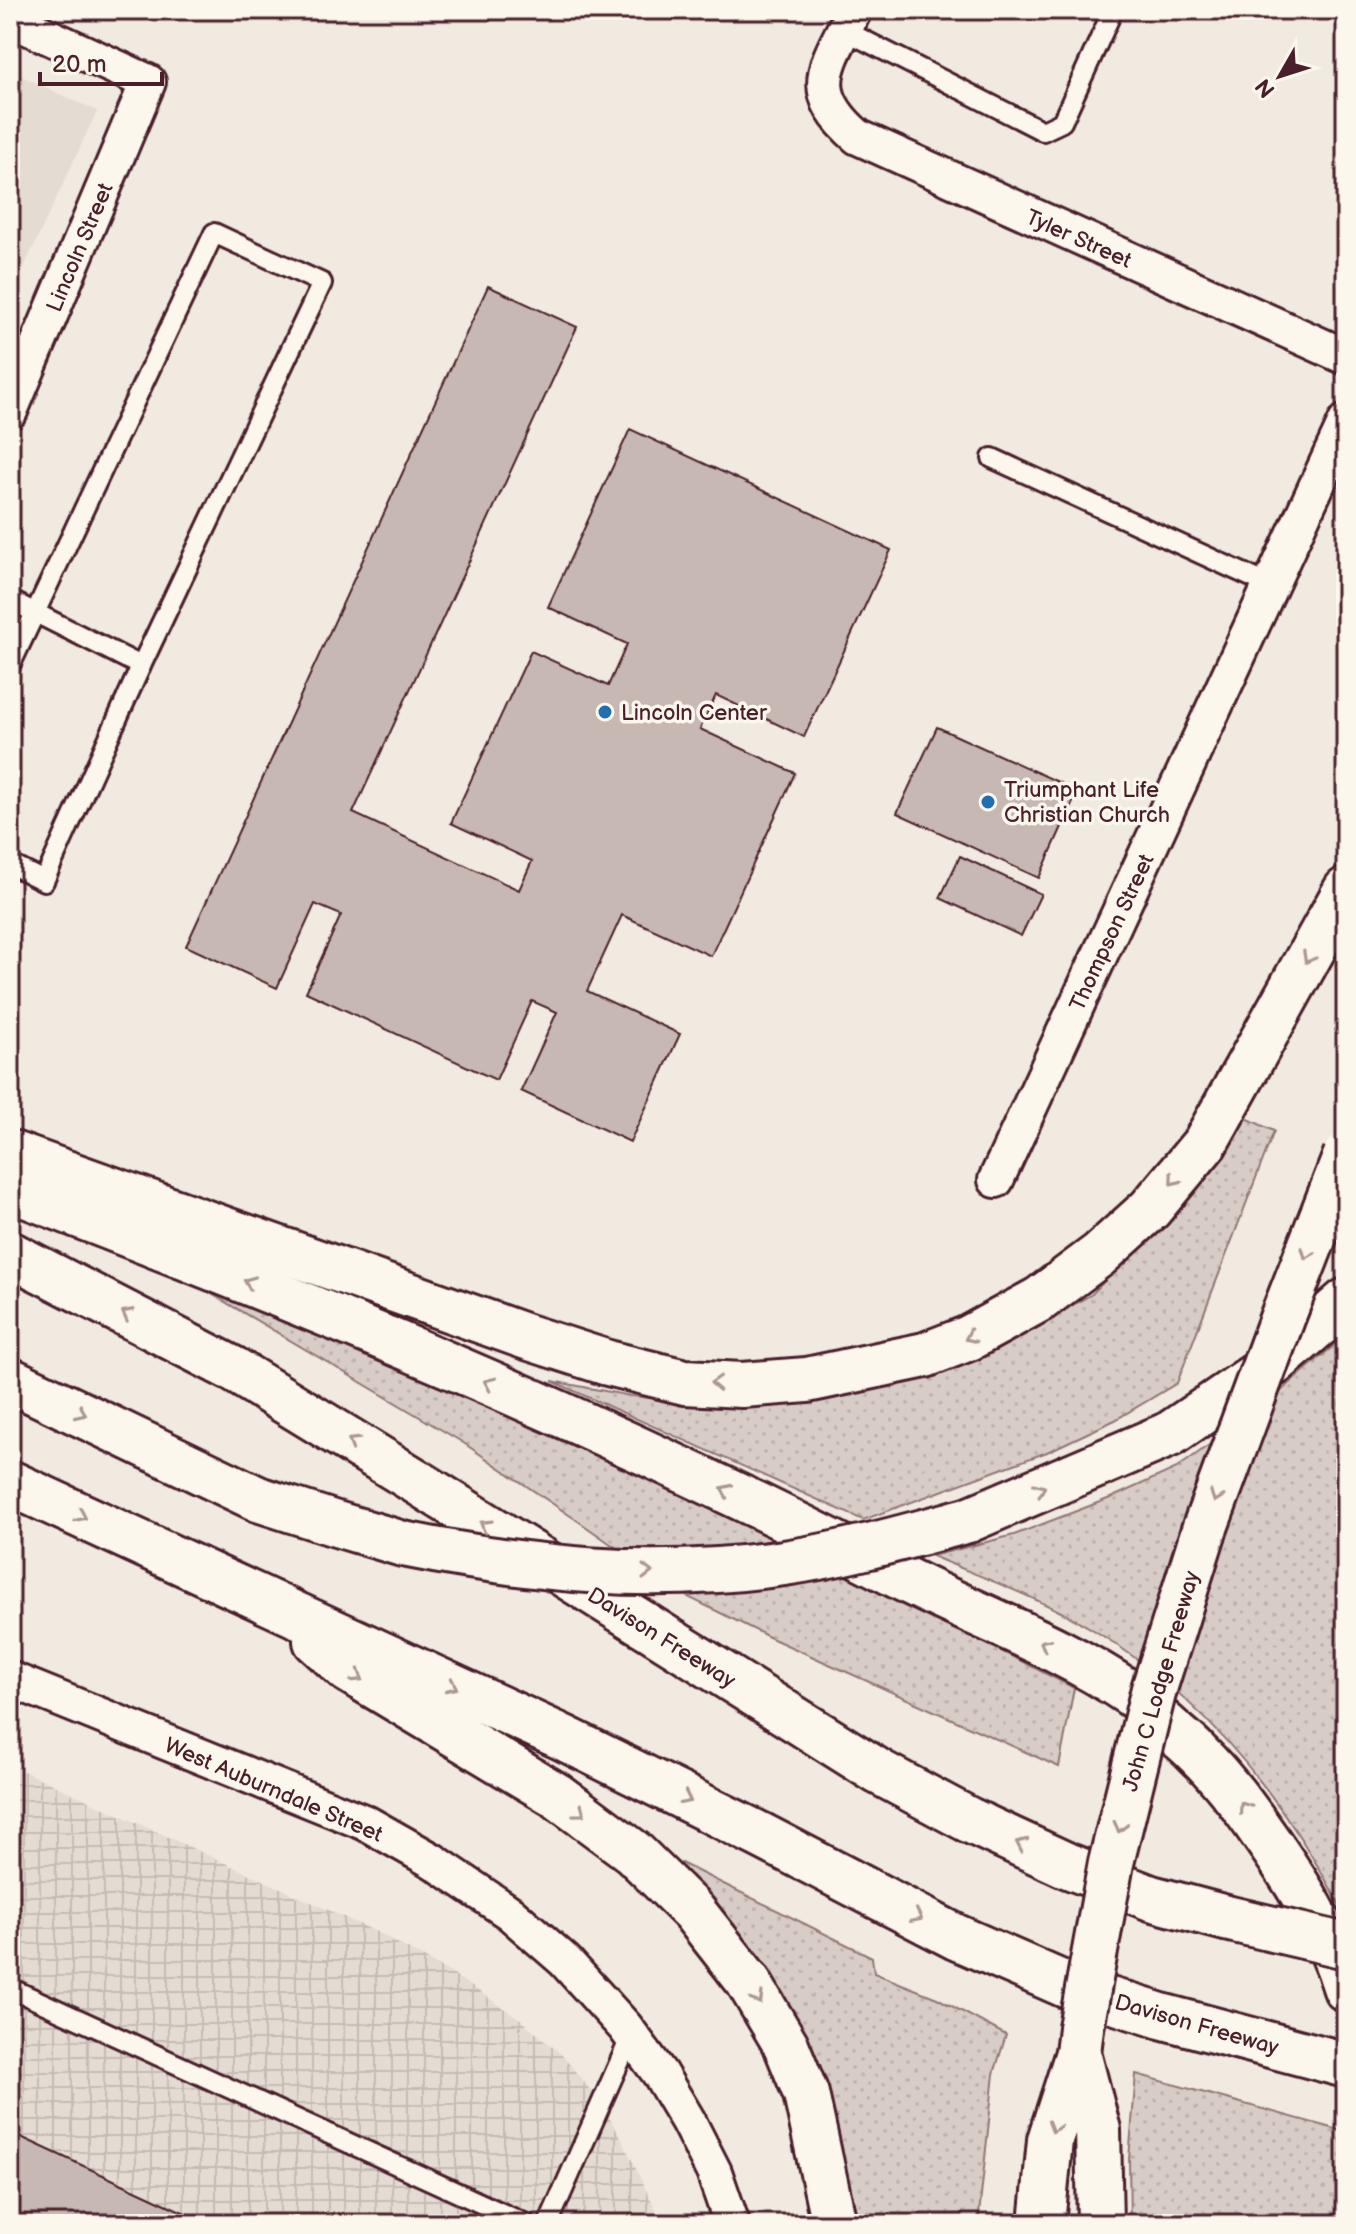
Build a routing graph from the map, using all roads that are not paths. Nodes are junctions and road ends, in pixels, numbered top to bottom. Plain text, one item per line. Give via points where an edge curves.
1 (1113, 10) edge
2 (10, 19) edge
3 (849, 20) edge
4 (1346, 357) edge
5 (10, 411) edge
6 (1346, 422) edge
7 (992, 458) dead end
8 (1271, 586) junction
9 (10, 600) edge
10 (34, 613) junction
11 (10, 666) edge
12 (141, 666) junction
13 (10, 864) edge
14 (1346, 890) edge
15 (10, 1153) edge
16 (1346, 1155) edge
17 (996, 1180) dead end
18 (10, 1189) edge
19 (10, 1254) edge
20 (1346, 1301) edge
21 (10, 1380) edge
22 (10, 1483) edge
23 (279, 1606) junction
24 (10, 1679) edge
25 (1346, 1946) edge
26 (10, 1988) edge
27 (1346, 1989) edge
28 (628, 2031) junction
29 (1079, 2040) junction
30 (1346, 2065) edge
31 (526, 2224) edge
32 (548, 2224) edge
33 (732, 2224) edge
34 (834, 2224) edge
35 (1042, 2224) edge
36 (1100, 2224) edge

1 - 3 lane via 1062,122 1043,131
2 - 5 street, Lincoln Street via 148,82
3 - 4 street, Tyler Street via 824,80 827,100 840,122 858,137
6 - 8 street, Thompson Street
7 - 8 lane
8 - 17 street, Thompson Street
9 - 10 lane
10 - 11 lane
10 - 12 lane
10 - 12 lane via 214,233 322,283
12 - 13 lane via 44,881
14 -> 15 highway via 1205,1143 1150,1209 1040,1299 969,1338 925,1355 807,1380 685,1382 608,1363
16 -> 29 highway, John C Lodge Freeway, bridge via 1204,1530 1154,1689 1111,1863
27 -> 18 highway via 1317,1919 1234,1793 1133,1695 1041,1641 923,1589 797,1523 439,1360
25 -> 19 highway, Davison Freeway, bridge via 1151,1898 969,1820 787,1716 233,1369
21 -> 20 highway, bridge via 258,1499 403,1544 584,1571 697,1572 786,1562 968,1520 1170,1434 1274,1363
22 -> 23 highway, Davison Freeway
23 -> 30 highway, Davison Freeway via 578,1745 956,1937 1089,1993
23 -> 34 highway via 348,1670 556,1795 633,1852 693,1911 748,1981 786,2045 806,2094
24 - 28 street, West Auburndale Street via 366,1823 433,1861 510,1913 565,1961
26 - 31 lane
28 - 32 lane
28 - 33 street, West Auburndale Street via 688,2121
29 -> 35 highway, John C Lodge Freeway via 1050,2140
29 - 36 highway via 1098,2130

